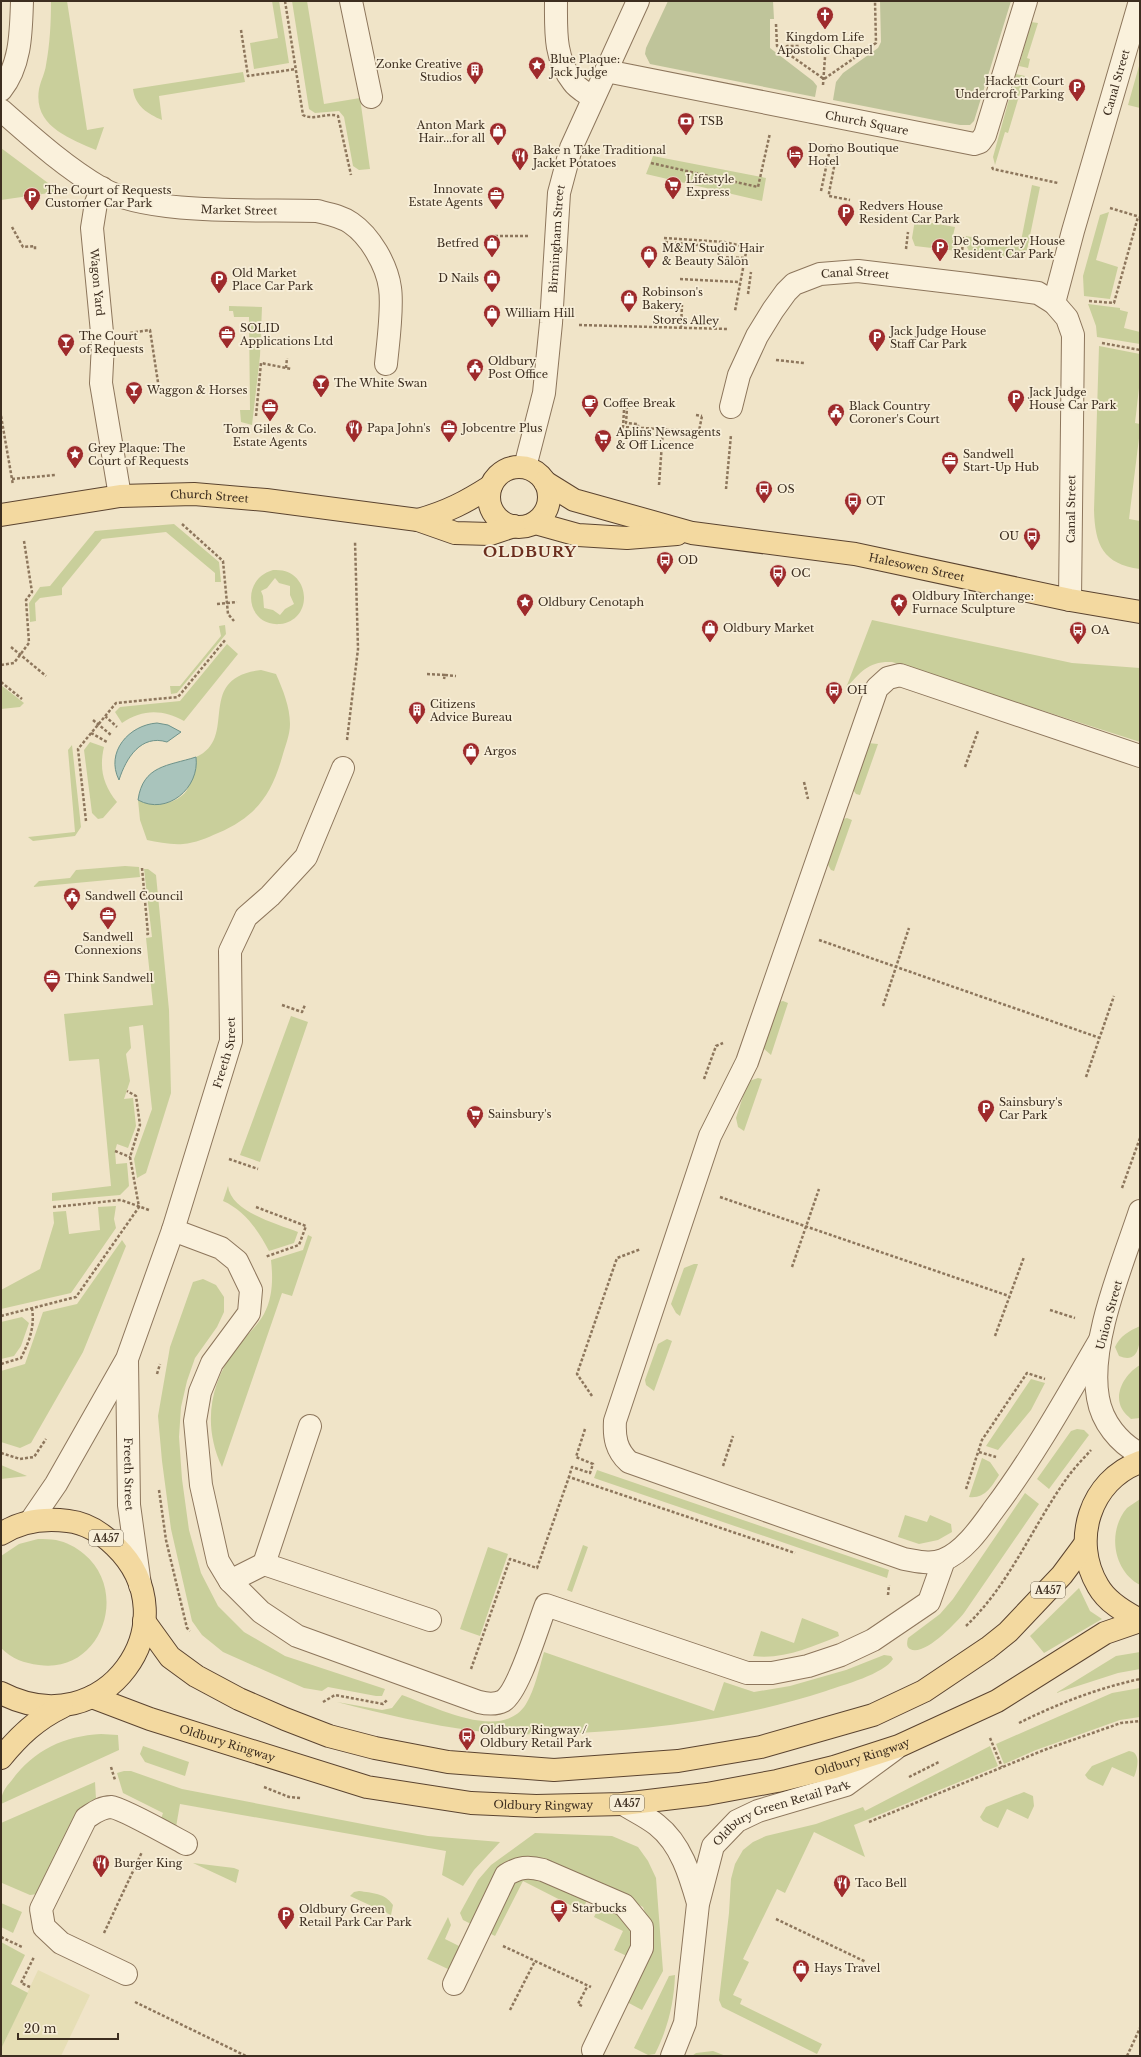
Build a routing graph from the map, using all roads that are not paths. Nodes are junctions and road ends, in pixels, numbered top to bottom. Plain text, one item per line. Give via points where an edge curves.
1 (22, 1) edge
2 (351, 1) edge
3 (556, 1) edge
4 (638, 1) edge
5 (1026, 1) edge
6 (1140, 1) edge
7 (606, 71) junction
8 (1, 90) edge
9 (371, 97) dead end
10 (592, 97) junction
11 (1, 110) edge
12 (99, 196) junction
13 (1054, 303) junction
14 (386, 364) dead end
15 (730, 407) dead end
16 (525, 467) junction
17 (545, 482) junction
18 (491, 486) junction
19 (120, 496) junction
20 (1, 515) edge
21 (418, 520) junction
22 (524, 524) junction
23 (692, 533) junction
24 (1070, 600) junction
25 (1140, 612) edge
26 (1140, 756) edge
27 (343, 768) road end
28 (1140, 1211) edge
29 (172, 1230) junction
30 (1100, 1340) junction
31 (127, 1359) junction
32 (310, 1426) dead end
33 (1140, 1454) edge
34 (1140, 1462) edge
35 (12, 1525) edge
36 (1085, 1544) junction
37 (944, 1560) junction
38 (264, 1564) junction
39 (230, 1581) junction
40 (141, 1588) junction
41 (430, 1620) dead end
42 (1140, 1620) edge
43 (144, 1621) junction
44 (1, 1693) edge
45 (92, 1697) junction
46 (65, 1706) junction
47 (899, 1746) junction
48 (1, 1758) edge
49 (623, 1804) junction
50 (186, 1844) dead end
51 (698, 1904) junction
52 (126, 1974) dead end
53 (454, 1984) dead end
54 (593, 2050) dead end
55 (672, 2056) edge

1 - 8 street via 21,36 16,65
2 - 9 street
3 - 10 street via 556,44 562,65 573,83
4 - 7 street, Birmingham Street
5 - 7 street, Church Square via 985,135 980,142 974,144
6 - 13 street, Canal Street
7 - 10 street, Birmingham Street
10 - 16 street, Birmingham Street via 571,148 559,193 544,393
11 - 12 street, Market Street
12 - 14 street, Market Street via 177,207 317,211 335,215 351,223 373,247 384,268 390,288
12 - 19 street, Wagon Yard via 92,228 103,343 101,383
13 - 15 street, Canal Street via 1038,293 966,284 858,271 820,274 794,284 773,310 757,336 739,375
13 - 24 street, Canal Street via 1067,318 1073,335
16 - 17 main road via 535,471
16 - 18 main road, Church Street via 508,469 496,477
17 - 22 main road, Church Street via 549,504 545,514
17 - 23 main road, Halesowen Street via 574,500
18 - 21 main road, Church Street via 441,514
18 - 22 main road via 489,494 492,509 504,523
19 - 20 main road, Church Street
19 - 21 main road, Church Street via 194,494
21 - 22 main road, Church Street via 455,534 490,534
22 - 23 main road, Halesowen Street via 578,536 628,538
23 - 24 main road, Halesowen Street via 855,554
24 - 25 main road, Halesowen Street
26 - 37 street via 900,675 888,678 877,688 747,1062 710,1136 615,1421 614,1436 621,1455 629,1462 904,1559 932,1562
27 - 29 street, Freeth Street via 306,858 246,917 230,951 231,1041
28 - 30 street, Union Street
29 - 31 street, Freeth Street
29 - 39 street via 221,1248 237,1261 251,1290 249,1313 212,1363 200,1392 195,1421 203,1492 218,1561
30 - 33 street, Union Street via 1096,1371 1098,1398 1112,1432 1130,1449
30 - 37 street via 1012,1487 970,1539
31 - 35 street, Freeth Street via 56,1484
31 - 40 street, Freeth Street via 129,1505
32 - 38 street
34 - 36 main road, Oldbury Ringway / A457 via 1112,1479 1098,1496 1087,1523
35 - 40 main road, A457 via 58,1520 79,1522 98,1532 123,1553
36 - 42 main road, Oldbury Ringway / A457 via 1089,1566 1105,1596 1123,1612
36 - 43 main road, A457 via 1062,1575 1008,1632 924,1691 873,1715 768,1745 678,1761 554,1770 448,1762 375,1748 330,1736 285,1719 239,1699 196,1676 170,1657
37 - 39 street via 929,1602 873,1640 841,1655 808,1666 772,1673 747,1674 546,1605 514,1689 503,1700 492,1704 479,1702 297,1636 261,1612
38 - 39 street
38 - 41 street
40 - 43 main road, A457
42 - 47 main road, Oldbury Ringway / A457 via 1105,1633 997,1701
43 - 45 main road, A457 via 140,1642 131,1662 115,1681
44 - 46 main road, A457 via 18,1702 36,1706
45 - 46 main road, A457
45 - 49 main road, Oldbury Ringway / A457 via 150,1719 367,1787 470,1803 536,1806
46 - 48 main road, A457 via 46,1715 30,1727
47 - 49 main road, Oldbury Ringway / A457 via 834,1767 777,1781 708,1794
47 - 51 street, Oldbury Green Retail Park via 846,1785 758,1811 736,1821 712,1846
49 - 51 street, Oldbury Green Retail Park via 658,1826 673,1844 687,1866
50 - 52 street via 112,1807 99,1810 86,1818 41,1909 44,1927 61,1943
51 - 55 street, Oldbury Green Retail Park via 685,2023
53 - 54 street via 506,1875 518,1868 531,1867 543,1870 624,1905 642,1927 642,1948

